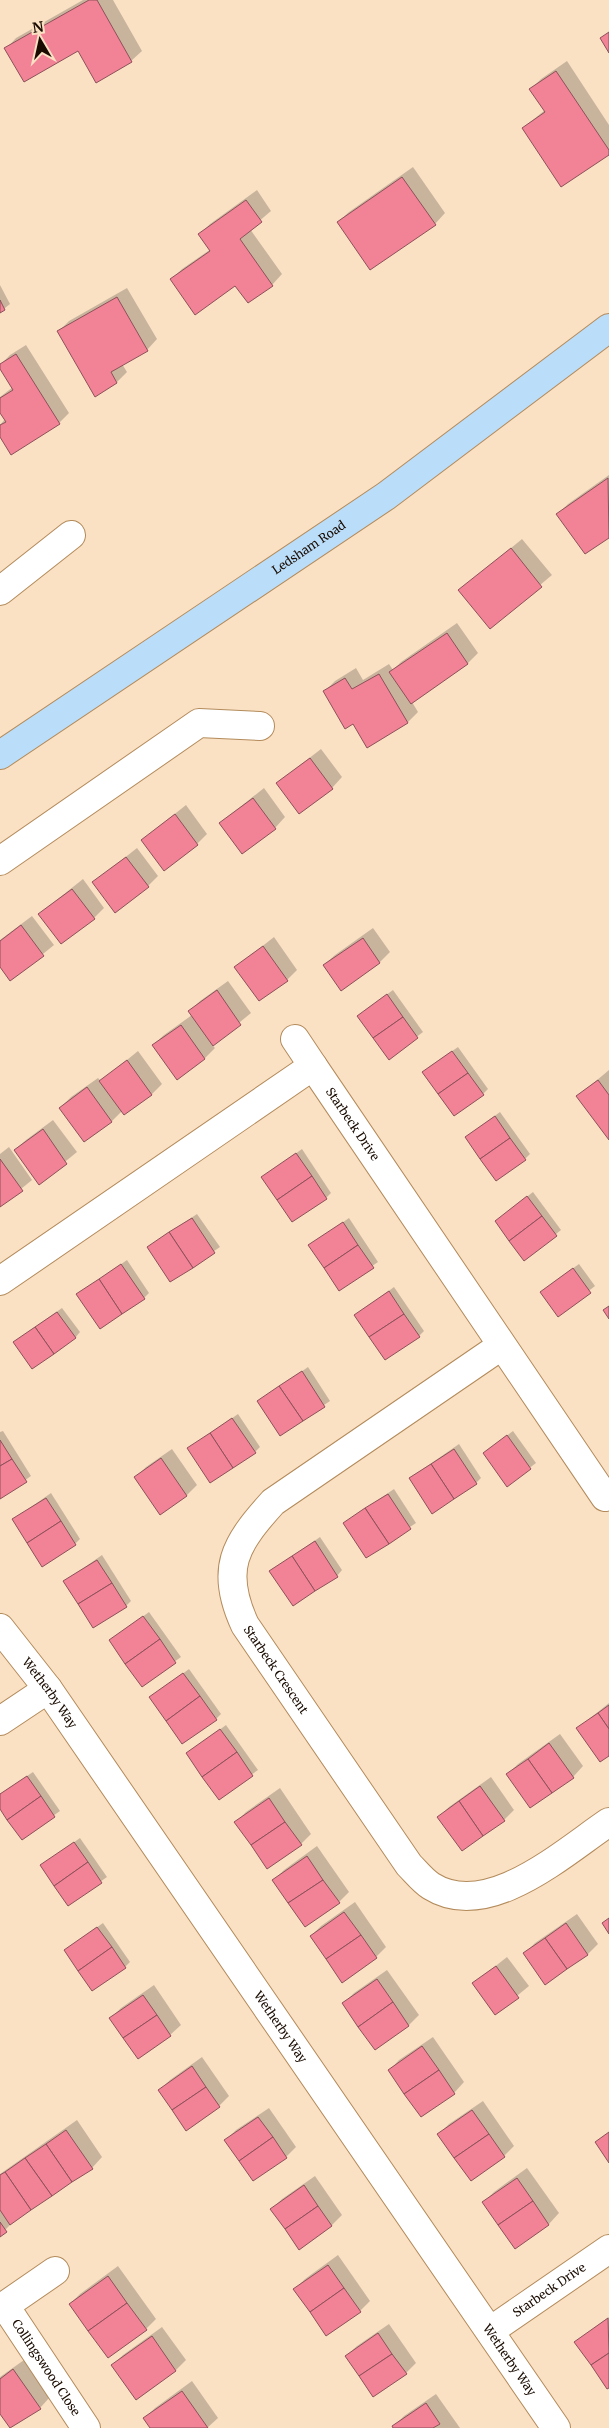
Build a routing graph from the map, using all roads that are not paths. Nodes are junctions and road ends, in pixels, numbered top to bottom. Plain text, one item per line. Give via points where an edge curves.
1 (609, 328) edge
2 (71, 535) dead end
3 (0, 591) edge
4 (260, 726) dead end
5 (0, 755) edge
6 (0, 861) edge
7 (295, 1039) dead end
8 (313, 1066) junction
9 (0, 1281) edge
10 (500, 1346) junction
11 (605, 1497) dead end
12 (0, 1628) edge
13 (48, 1689) junction
14 (0, 1722) edge
15 (609, 1822) edge
16 (609, 2249) edge
17 (55, 2271) dead end
18 (2, 2308) edge
19 (490, 2331) junction
20 (86, 2428) edge
21 (556, 2428) edge

1 - 5 main road, Ledsham Road via 386,496
2 - 3 street
4 - 6 street via 199,723
7 - 8 street, Starbeck Drive
8 - 9 street
8 - 10 street, Starbeck Drive
10 - 11 street, Starbeck Drive
10 - 15 street, Starbeck Crescent via 273,1502 243,1536 236,1553 232,1578 234,1602 245,1625 409,1865 432,1886 458,1896 484,1896 510,1887
12 - 13 street, Wetherby Way
13 - 14 street
13 - 19 street, Wetherby Way
16 - 19 street, Starbeck Drive
17 - 18 street, Collingswood Close
18 - 20 street, Collingswood Close
19 - 21 street, Wetherby Way

